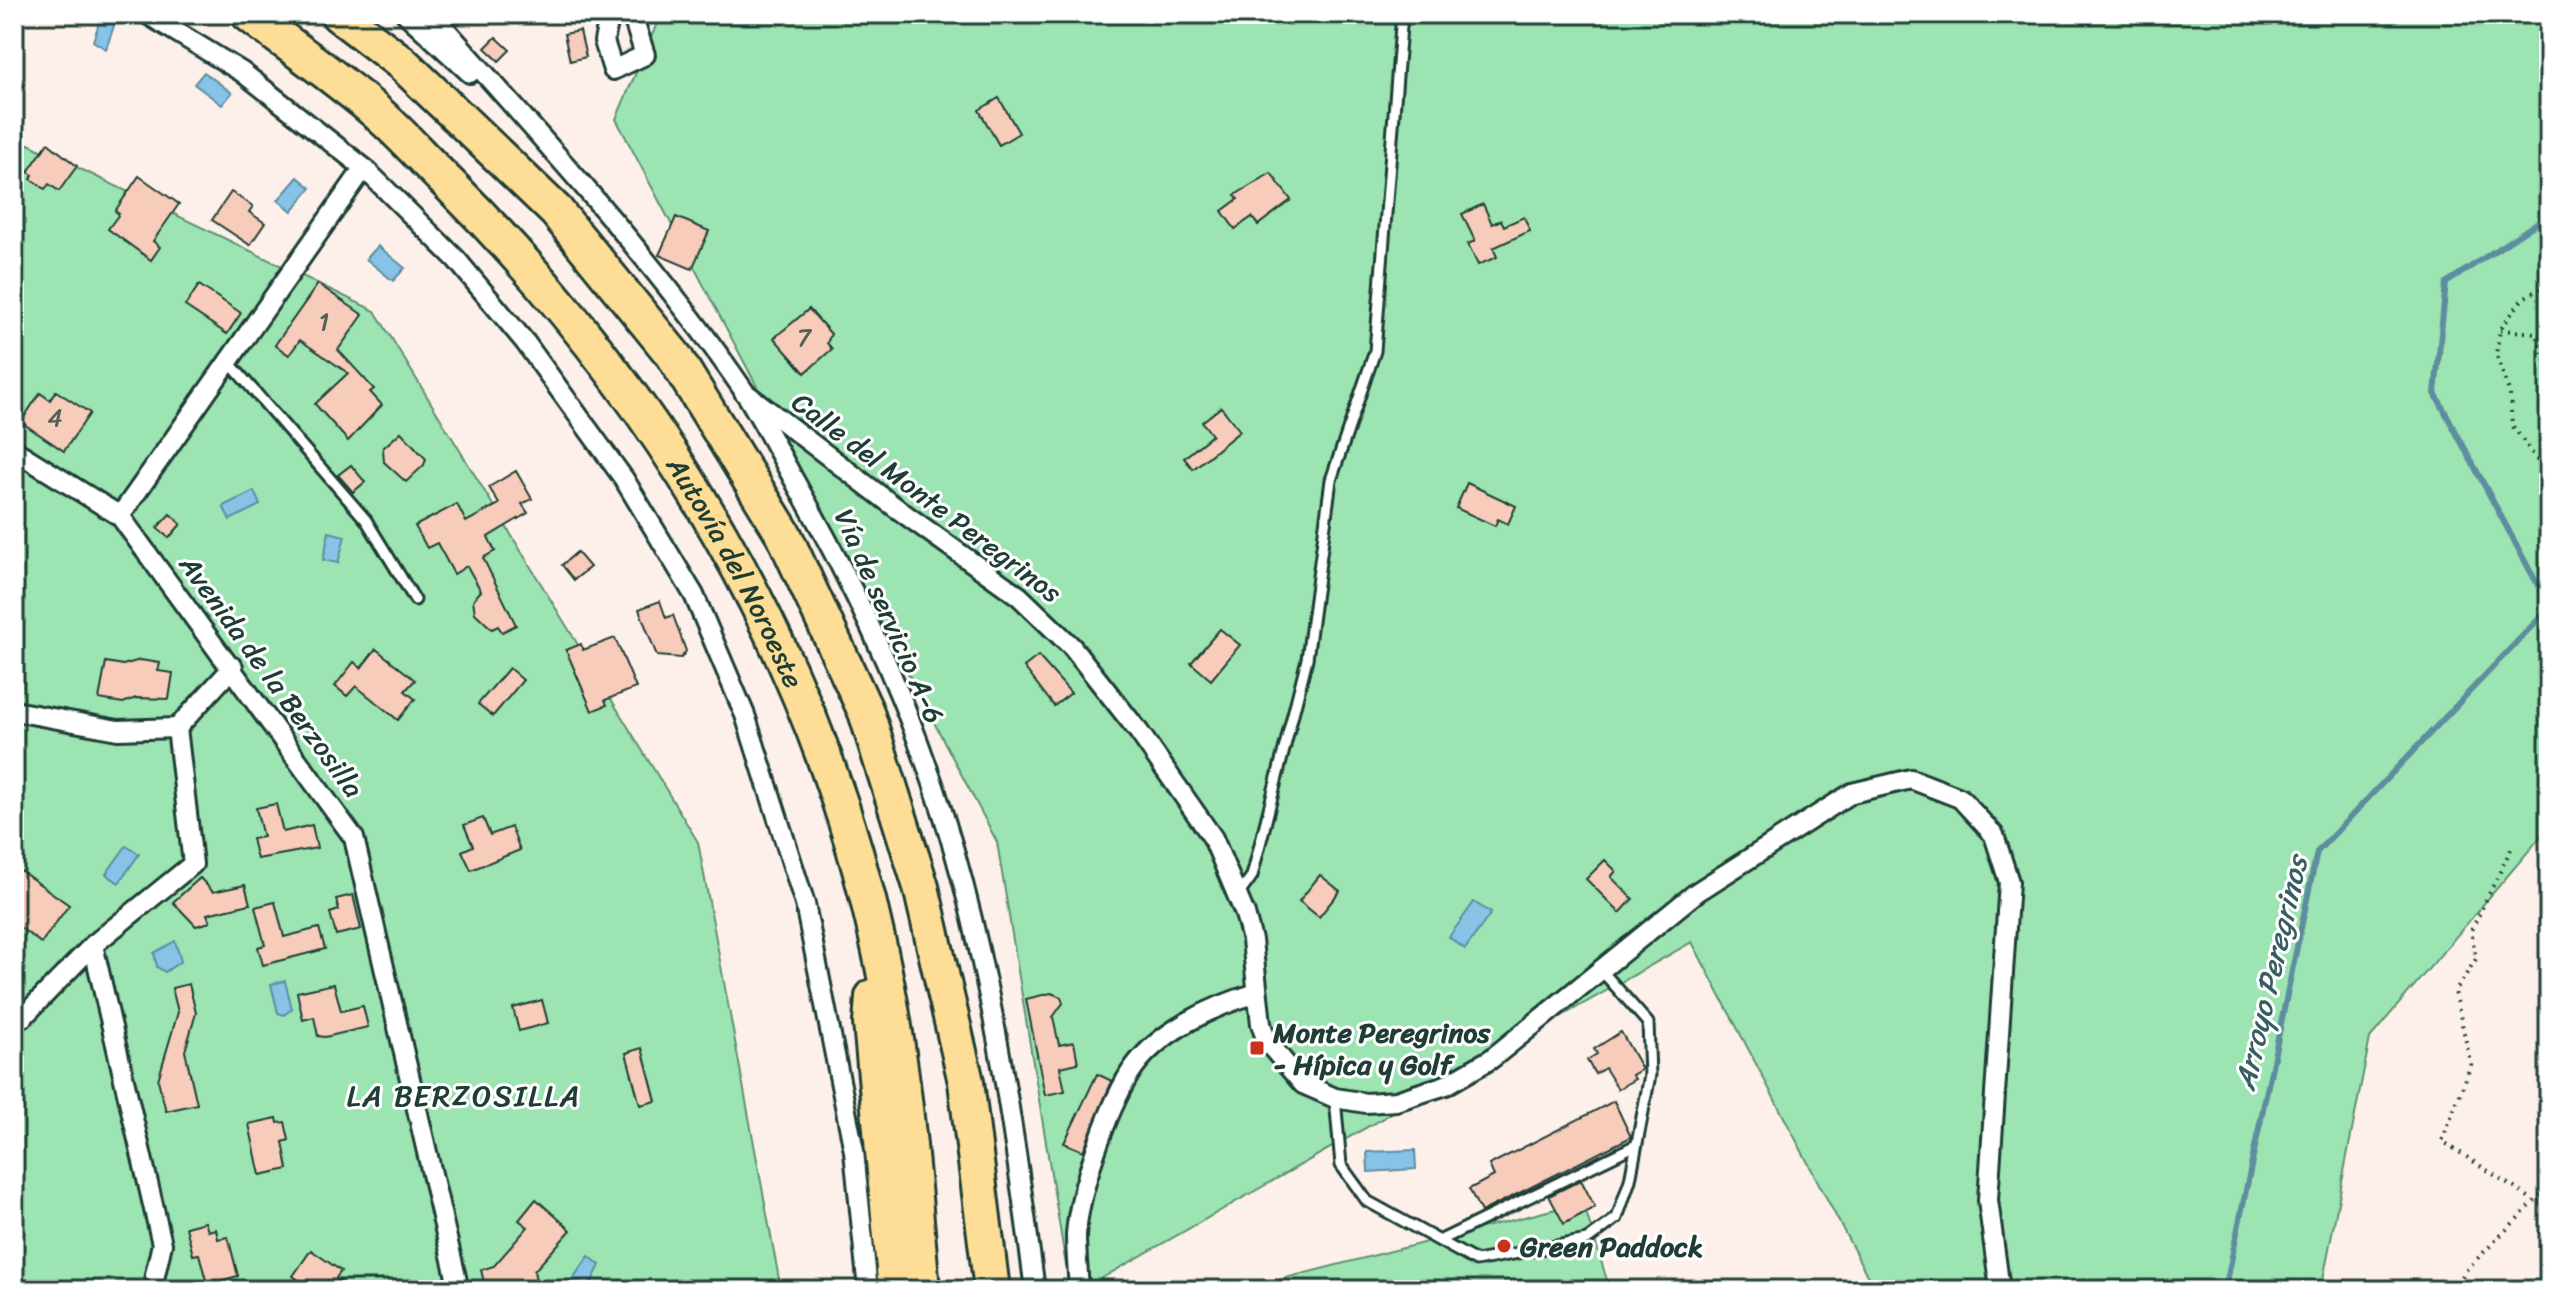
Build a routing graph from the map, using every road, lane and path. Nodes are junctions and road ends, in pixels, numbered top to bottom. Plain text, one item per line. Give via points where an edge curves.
1 (147, 14) edge
2 (249, 14) edge
3 (338, 14) edge
4 (406, 14) edge
5 (432, 14) edge
6 (610, 14) edge
7 (632, 14) edge
8 (1402, 14) edge
9 (540, 137) junction
10 (364, 168) junction
11 (2549, 285) edge
12 (2500, 330) junction
13 (229, 362) junction
14 (2549, 362) edge
15 (744, 392) junction
16 (14, 450) edge
17 (2549, 466) edge
18 (120, 516) junction
19 (415, 600) dead end
20 (233, 667) junction
21 (14, 711) edge
22 (177, 728) junction
23 (2511, 849) dead end
24 (1239, 894) junction
25 (93, 945) junction
26 (879, 945) junction
27 (1600, 969) junction
28 (1257, 993) junction
29 (14, 1017) edge
30 (1335, 1098) junction
31 (1636, 1145) junction
32 (2549, 1187) edge
33 (2533, 1200) junction
34 (1441, 1240) junction
35 (155, 1275) dead end
36 (459, 1290) edge
37 (868, 1290) edge
38 (896, 1290) edge
39 (922, 1290) edge
40 (992, 1290) edge
41 (1035, 1290) edge
42 (1079, 1290) edge
43 (2000, 1290) edge
44 (2453, 1290) edge

1 - 10 street via 242,72
2 - 26 highway, Autovía del Noroeste via 375,111 474,209 518,253 632,395 738,560 820,737
3 - 40 highway, Autovía del Noroeste via 402,63 556,211 674,356 784,535 866,712 921,887 966,1082
4 - 9 street
5 - 9 street
6 - 7 street via 604,41 613,70 645,55
8 - 24 lane via 1375,351 1331,480 1307,659 1252,876
9 - 15 street, Vía de servicio A-6 via 617,226
10 - 13 street
10 - 37 street via 456,259 525,342 624,479 694,595 745,715 805,904 854,1151
11 - 12 path via 2523,298
12 - 14 path via 2536,333
12 - 17 path via 2496,354 2510,394 2512,425 2540,464
13 - 18 street
13 - 19 lane via 366,520
15 - 24 street, Calle del Monte Peregrinos via 1019,596 1072,647 1213,838
15 - 41 street, Vía de servicio A-6 via 827,537 903,700 963,882 1007,1086
16 - 18 street
18 - 20 street, Avenida de la Berzosilla
20 - 22 street
20 - 36 street, Avenida de la Berzosilla via 354,838
21 - 22 street via 118,730
22 - 25 street via 193,864
23 - 33 path via 2471,931 2476,959 2455,992 2471,1065 2442,1141
24 - 28 street, Calle del Monte Peregrinos via 1252,940
25 - 29 street via 23,1017
25 - 35 street via 162,1244
26 - 38 highway via 871,1023
26 - 39 highway, Autovía del Noroeste via 905,1106
27 - 30 street, Calle del Monte Peregrinos via 1491,1059 1446,1085 1396,1101
27 - 31 lane via 1648,1023 1650,1075
27 - 43 street, Calle del Monte Peregrinos via 1697,892 1852,793 1911,779 1960,798 1994,835 2009,882 1988,1200
28 - 30 street, Calle del Monte Peregrinos via 1261,1024 1281,1061 1303,1084
28 - 42 street via 1215,1005 1172,1032 1131,1072 1090,1165 1076,1233
30 - 34 lane via 1341,1165 1367,1201
31 - 34 lane
31 - 34 lane via 1617,1218 1587,1240 1476,1261
32 - 33 path
33 - 44 path

